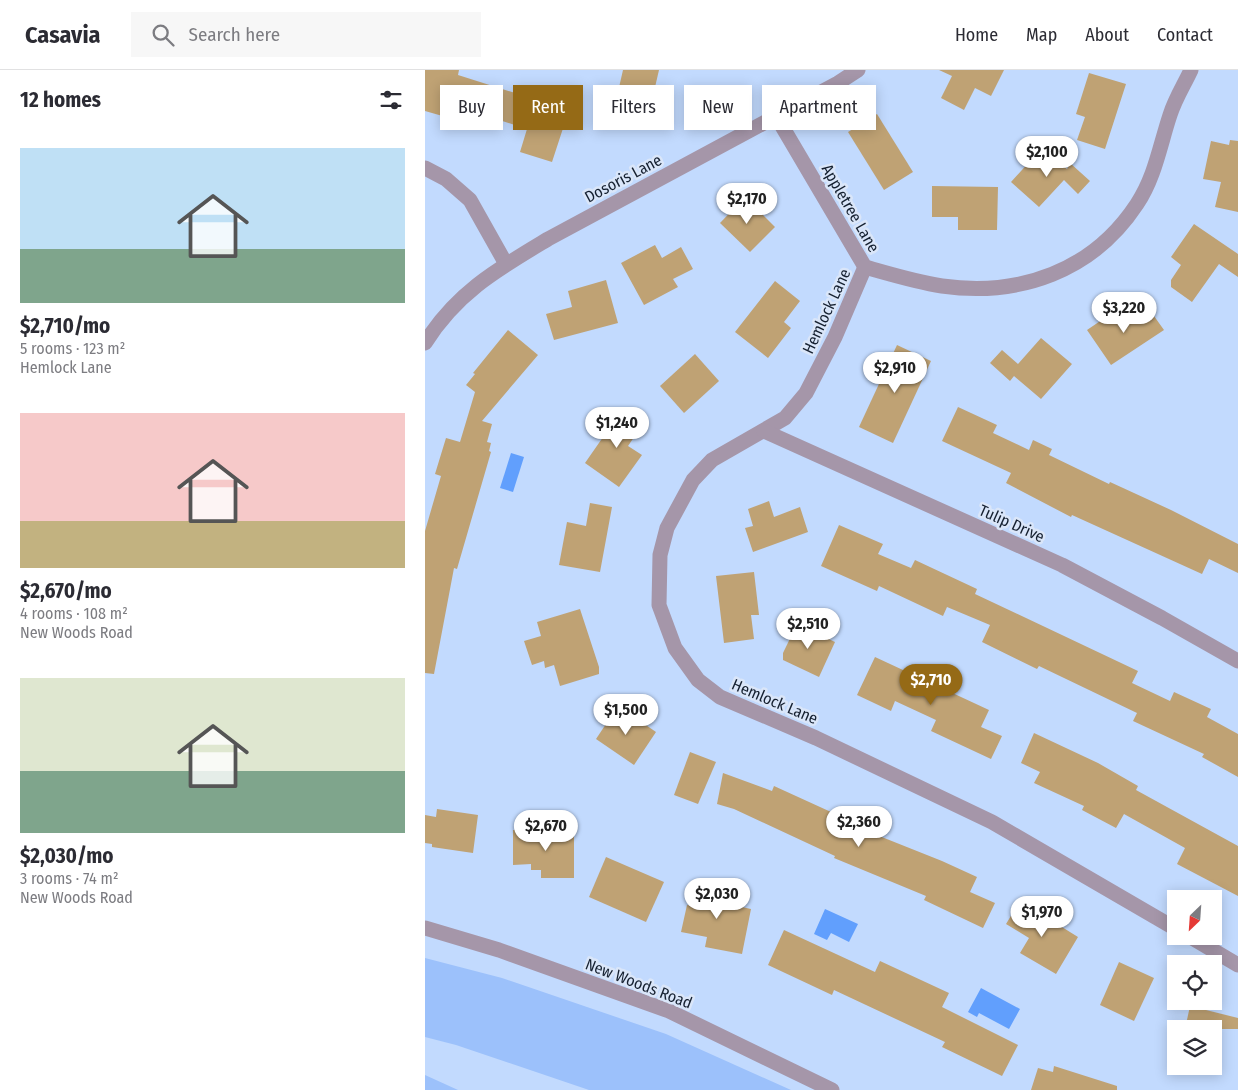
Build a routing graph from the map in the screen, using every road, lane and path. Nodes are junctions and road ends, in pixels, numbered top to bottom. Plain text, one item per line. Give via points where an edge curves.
1 (858, 70) edge
2 (1191, 70) edge
3 (834, 85) edge
4 (762, 124) edge
5 (784, 130) edge
6 (425, 168) edge
7 (507, 264) junction
8 (865, 267) junction
9 (425, 343) edge
10 (764, 432) junction
11 (1238, 662) edge
12 (1167, 924) edge
13 (425, 928) edge
14 (1204, 945) edge
15 (1238, 965) edge
16 (832, 1090) edge

1 - 3 street, Dosoris Lane
2 - 8 street, Appletree Lane via 1171,113 1155,170 1137,204 1104,243 1073,266 1025,285 978,289 941,286
4 - 7 street, Dosoris Lane
5 - 8 street, Appletree Lane
6 - 7 street via 446,179 470,200
7 - 9 street, Dosoris Lane via 473,287 439,321
8 - 10 street, Hemlock Lane via 835,337 806,392 785,418
10 - 11 street, Tulip Drive via 1062,565
10 - 12 street, Hemlock Lane via 721,454 706,467 693,480 667,528 660,555 659,605 675,648 698,680 720,697 816,738 991,822
13 - 16 street, New Woods Road via 499,950 669,1011
14 - 15 street

